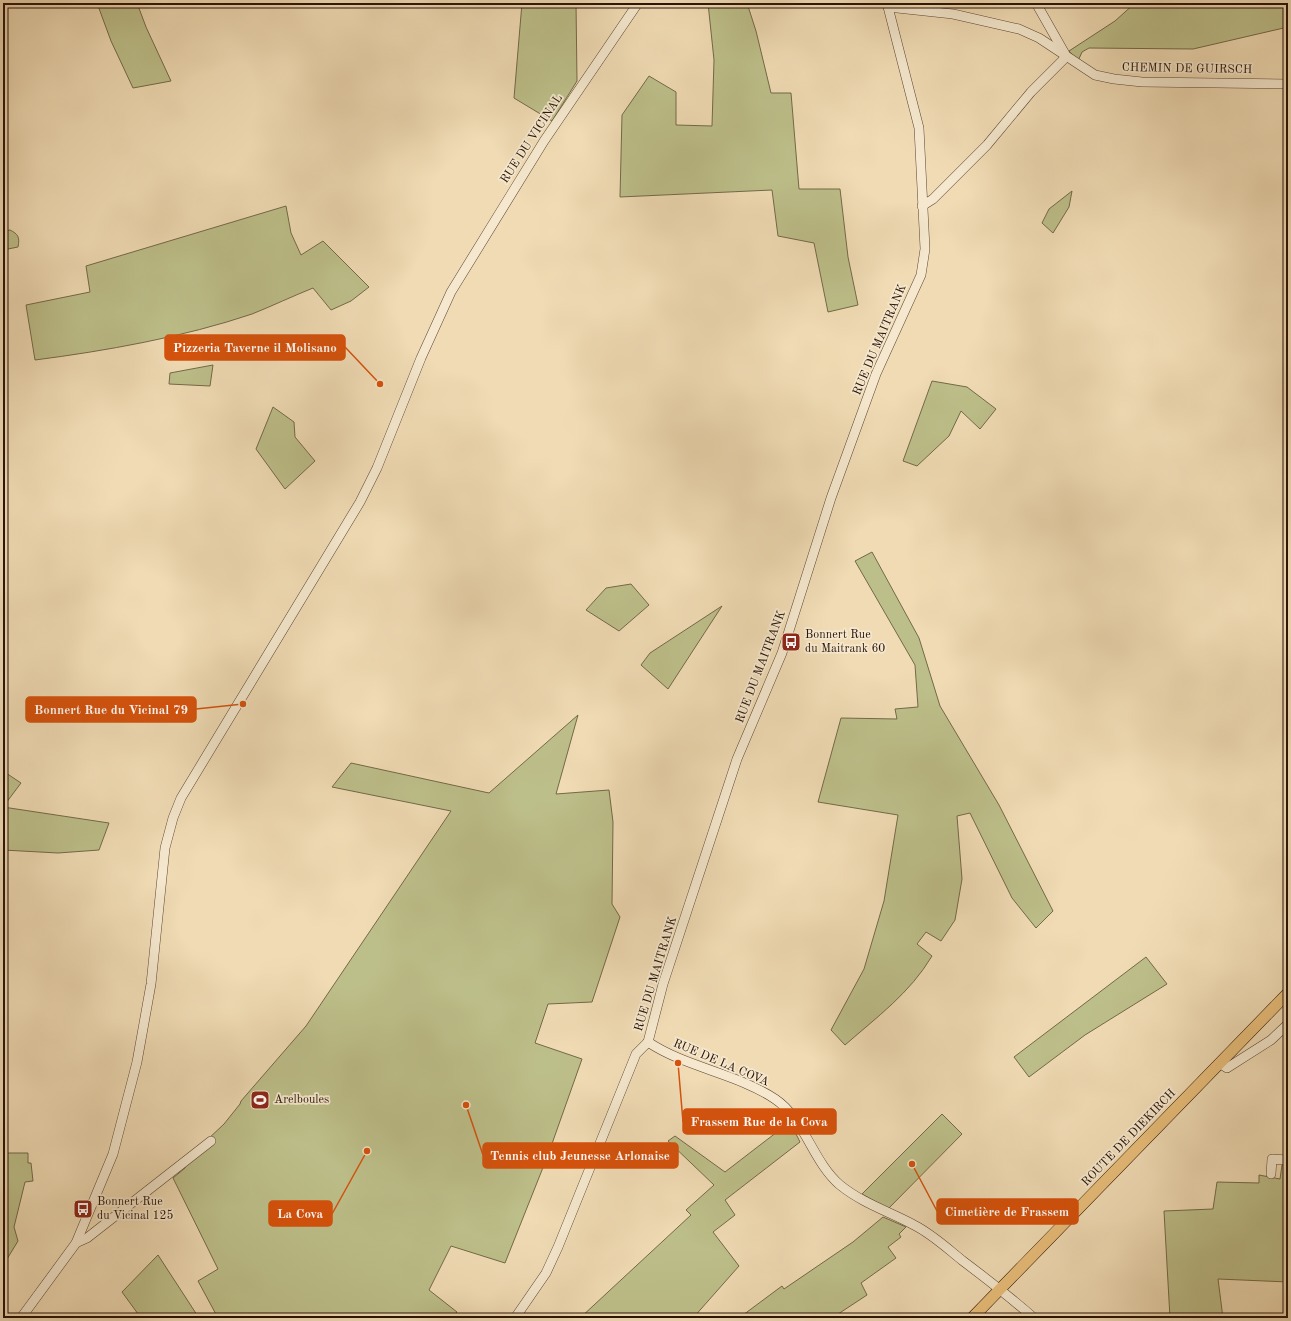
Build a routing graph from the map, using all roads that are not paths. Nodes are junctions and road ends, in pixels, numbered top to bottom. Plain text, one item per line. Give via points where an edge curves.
1 (638, 3) edge
2 (1036, 3) edge
3 (887, 5) edge
4 (1066, 57) junction
5 (1288, 84) edge
6 (922, 206) junction
7 (1288, 993) edge
8 (1288, 1024) edge
9 (648, 1042) junction
10 (1219, 1063) junction
11 (212, 1141) dead end
12 (1288, 1160) edge
13 (1271, 1174) dead end
14 (76, 1243) junction
15 (1000, 1289) junction
16 (21, 1318) edge
17 (515, 1318) edge
18 (972, 1318) edge
19 (1034, 1318) edge

1 - 14 street, RUE DU VICINAL via 544,141 451,292 421,358 377,468 360,502 176,808 165,848 151,984 137,1062 113,1154
2 - 4 street
3 - 4 street, CHEMIN DE GUIRSCH via 1002,24 1039,38
3 - 6 street, RUE DU MAITRANK via 917,116
4 - 5 street, CHEMIN DE GUIRSCH via 1095,75 1128,81
4 - 6 street via 1031,92 987,145 933,199
6 - 9 street, RUE DU MAITRANK via 925,249 921,275 878,369 831,498 782,653 737,759 663,984
7 - 10 main road, ROUTE DE DIEKIRCH
8 - 10 street via 1271,1040 1227,1068
9 - 15 street, RUE DE LA COVA via 692,1064 752,1087 782,1104 795,1120 820,1163 842,1186 880,1210 915,1225
9 - 17 street, RUE DU MAITRANK via 636,1054 546,1273
10 - 15 main road, ROUTE DE DIEKIRCH
11 - 14 street via 87,1238
12 - 13 street via 1272,1159
14 - 16 street
15 - 18 main road, ROUTE DE DIEKIRCH
15 - 19 street, RUE DE LA COVA

